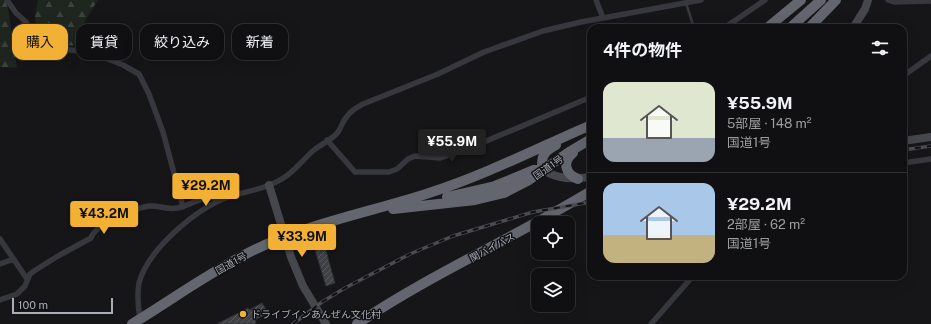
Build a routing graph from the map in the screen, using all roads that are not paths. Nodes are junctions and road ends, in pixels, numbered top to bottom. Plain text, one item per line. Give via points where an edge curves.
1 (7, 0) edge
2 (596, 0) edge
3 (701, 0) edge
4 (765, 0) edge
5 (801, 0) edge
6 (820, 0) edge
7 (836, 0) edge
8 (868, 0) edge
9 (888, 0) edge
10 (931, 1) edge
11 (684, 2) edge
12 (603, 18) junction
13 (692, 24) edge
14 (730, 24) edge
15 (772, 24) edge
16 (794, 24) edge
17 (813, 24) edge
18 (856, 24) edge
19 (931, 56) edge
20 (907, 73) edge
21 (587, 99) edge
22 (587, 128) edge
23 (587, 128) edge
24 (931, 137) edge
25 (328, 140) junction
26 (907, 140) edge
27 (587, 142) edge
28 (587, 143) edge
29 (931, 159) edge
30 (907, 162) edge
31 (542, 170) junction
32 (587, 177) edge
33 (578, 178) junction
34 (269, 185) junction
35 (587, 193) edge
36 (228, 197) junction
37 (390, 204) junction
38 (183, 207) junction
39 (361, 213) junction
40 (0, 239) edge
41 (14, 259) junction
42 (0, 264) edge
43 (27, 279) junction
44 (690, 280) edge
45 (0, 300) edge
46 (392, 302) junction
47 (138, 322) edge
48 (326, 324) edge
49 (357, 324) edge
50 (361, 324) edge
51 (651, 324) edge

1 - 38 street via 41,41 61,49 91,52 139,74 163,132
2 - 12 street
3 - 11 street
4 - 14 street
5 - 15 highway
6 - 16 highway
7 - 17 highway
8 - 18 street
9 - 10 street
11 - 12 street
11 - 13 lane
12 - 25 street via 544,31 484,52 438,74 363,104 352,109 339,131
19 - 20 street
21 - 25 street via 465,150 440,158 415,156 389,172 354,172
22 - 31 highway via 547,150 542,161
23 - 37 highway, 国道1号 via 465,180
24 - 26 street
25 - 34 street via 313,150 291,173
27 - 31 highway, 国道1号
28 - 33 highway via 567,159 568,172
29 - 30 street
31 - 33 street via 559,178
31 - 37 highway via 534,170 503,184 471,192
31 - 39 highway, 国道1号 via 515,188 494,196
32 - 33 street
34 - 36 street
34 - 48 street via 291,258 303,286
35 - 46 highway, 関バイパス via 540,222
36 - 38 street via 200,200
36 - 47 street via 204,209 183,224 168,238 147,266 138,293
37 - 39 highway, 国道1号
38 - 43 street via 169,209 149,206 109,221 92,234 91,238 34,271
39 - 47 highway, 国道1号 via 317,225 254,250 208,275
40 - 41 street
41 - 42 street
41 - 43 street
43 - 45 street via 21,291
44 - 51 street
46 - 49 highway
46 - 50 highway

